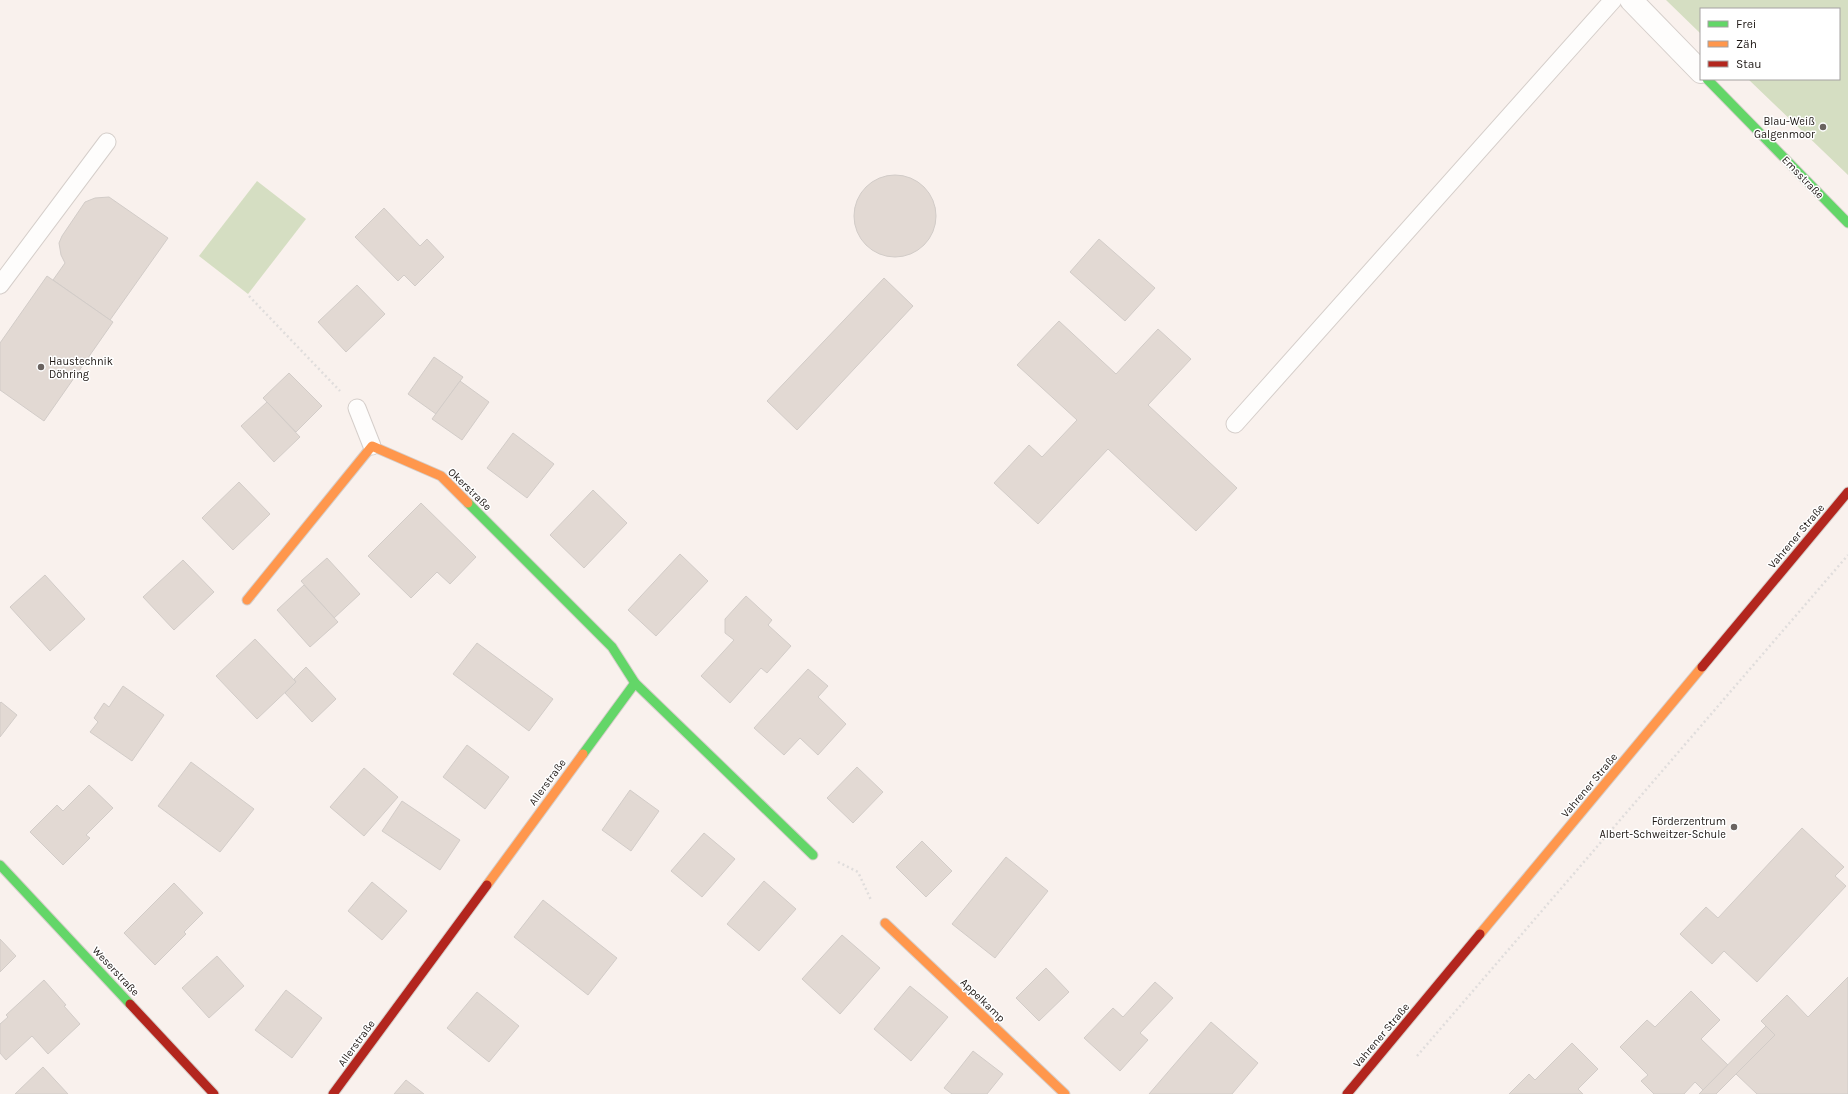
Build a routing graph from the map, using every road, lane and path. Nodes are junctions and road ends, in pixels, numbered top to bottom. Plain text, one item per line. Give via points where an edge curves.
1 (1613, 0) edge
2 (1630, 0) edge
3 (1700, 71) edge
4 (1708, 80) edge
5 (107, 142) dead end
6 (1848, 223) edge
7 (0, 285) edge
8 (249, 296) dead end
9 (357, 408) joint
10 (1235, 424) dead end
11 (372, 446) junction
12 (1848, 492) edge
13 (1848, 555) edge
14 (247, 600) dead end
15 (635, 683) junction
16 (813, 855) joint
17 (0, 866) edge
18 (885, 923) joint
19 (1415, 1058) dead end
20 (214, 1094) edge
21 (333, 1094) edge
22 (1065, 1094) edge
23 (1348, 1094) edge

1 - 10 lane
2 - 3 street
4 - 6 street, Emsstraße
5 - 7 lane
8 - 9 path
9 - 11 lane
11 - 14 street
11 - 15 street, Okerstraße via 441,476 612,647
12 - 23 street, Vahrener Straße
13 - 19 path
15 - 16 street
15 - 21 street, Allerstraße
16 - 18 path via 843,863 858,872
17 - 20 street, Weserstraße
18 - 22 street, Appelkamp

